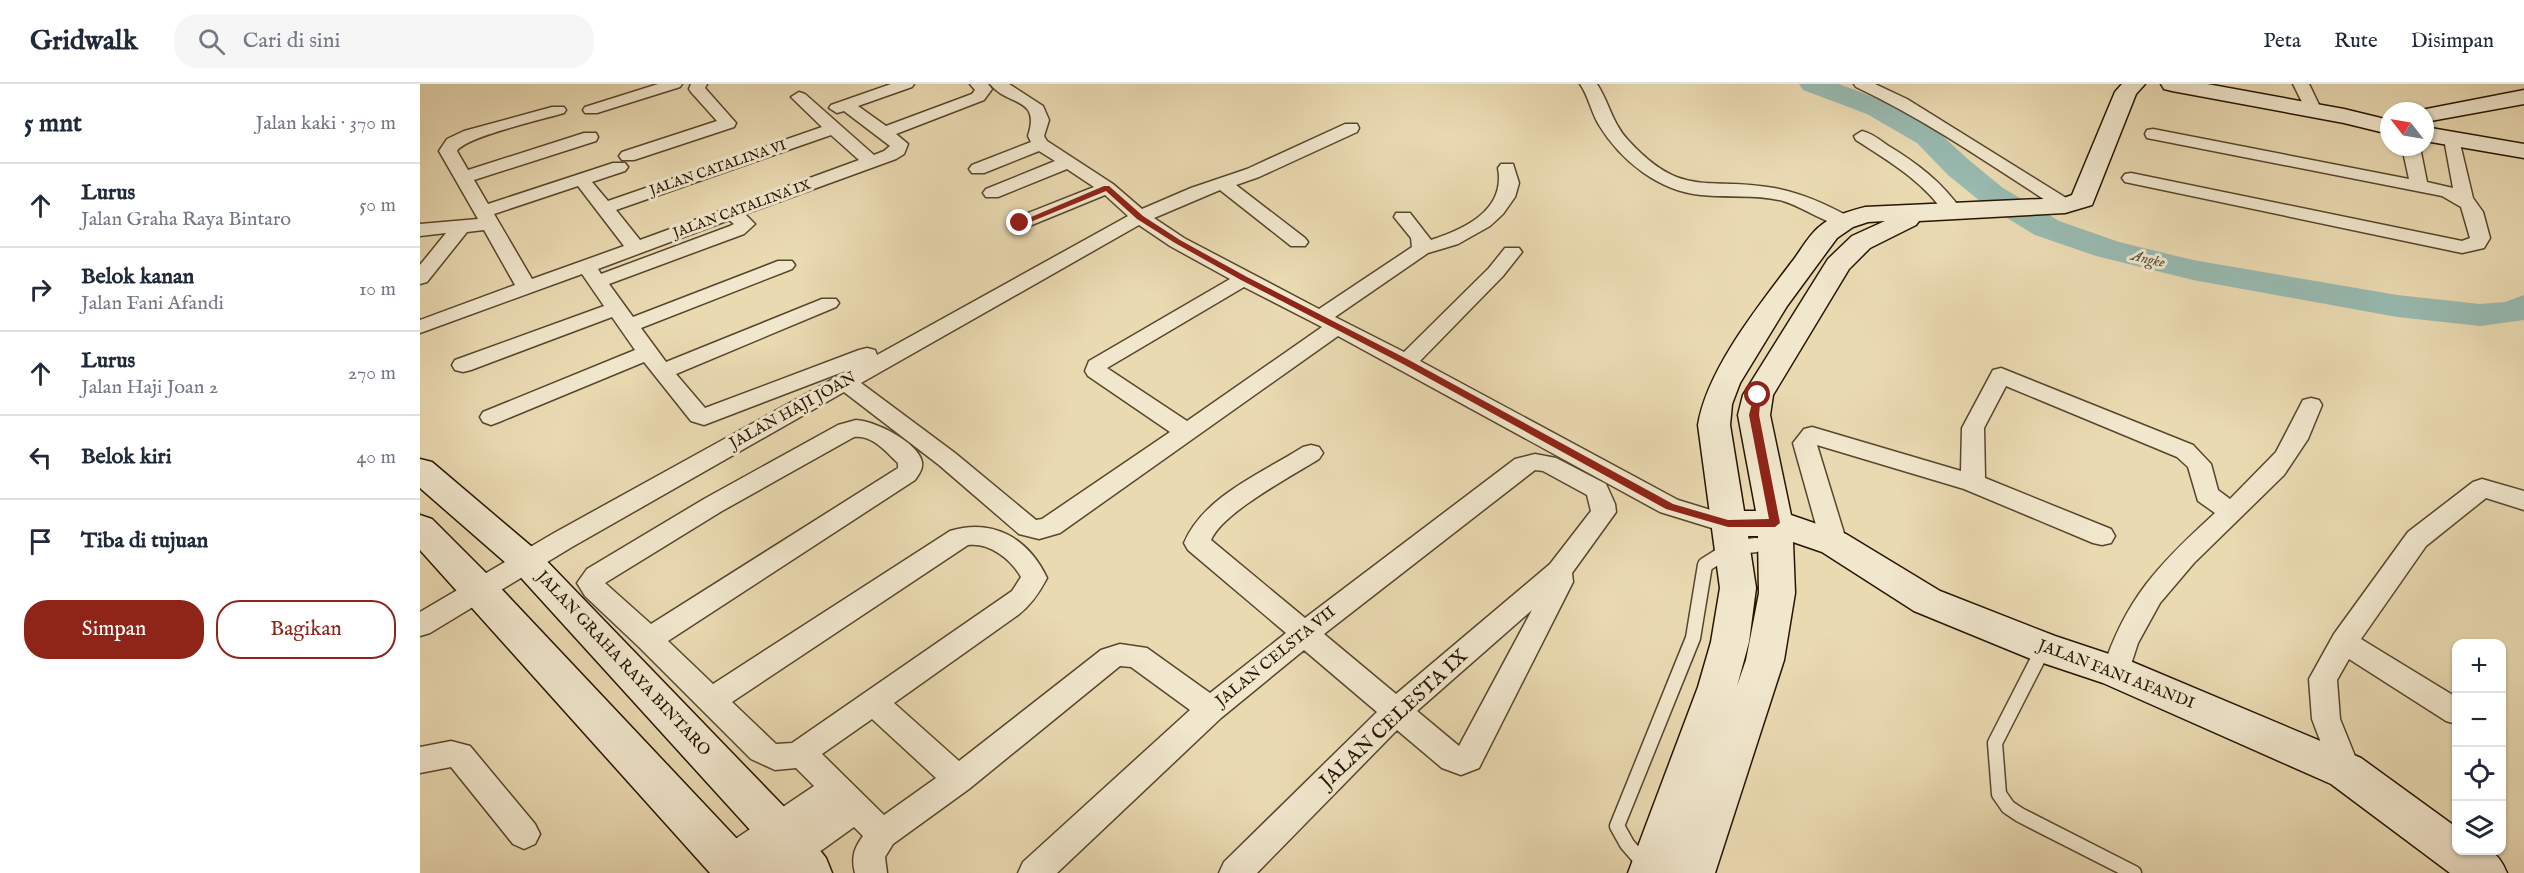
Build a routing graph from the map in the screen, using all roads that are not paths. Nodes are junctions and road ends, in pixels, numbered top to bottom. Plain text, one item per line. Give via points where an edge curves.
1 (674, 84) edge
2 (699, 84) edge
3 (906, 84) edge
4 (978, 84) edge
5 (999, 84) edge
6 (1588, 84) edge
7 (1862, 84) edge
8 (2134, 84) edge
9 (2172, 84) edge
10 (2301, 84) edge
11 (799, 97) dead end
12 (2519, 99) edge
13 (846, 105) junction
14 (558, 110) dead end
15 (591, 110) dead end
16 (2314, 111) junction
17 (2434, 113) edge
18 (818, 115) junction
19 (2344, 116) junction
20 (2434, 117) edge
21 (2380, 118) edge
22 (2380, 125) edge
23 (1351, 128) dead end
24 (832, 129) junction
25 (883, 133) junction
26 (2153, 134) dead end
27 (1862, 136) dead end
28 (2434, 136) edge
29 (591, 137) dead end
30 (2460, 141) junction
31 (1041, 144) junction
32 (2523, 154) edge
33 (2413, 156) edge
34 (871, 162) junction
35 (1066, 163) junction
36 (1507, 168) dead end
37 (978, 169) dead end
38 (462, 178) junction
39 (2131, 178) dead end
40 (581, 179) junction
41 (1222, 183) junction
42 (2419, 186) junction
43 (1107, 188) junction
44 (992, 193) dead end
45 (2464, 199) junction
46 (2054, 206) junction
47 (604, 208) junction
48 (1950, 211) junction
49 (732, 213) junction
50 (1140, 217) junction
51 (485, 218) junction
52 (1403, 218) dead end
53 (1844, 222) junction
54 (1020, 223) dead end
55 (462, 226) junction
56 (420, 230) edge
57 (1298, 243) dead end
58 (636, 248) junction
59 (1421, 248) junction
60 (1512, 252) dead end
61 (785, 264) dead end
62 (591, 274) junction
63 (420, 278) edge
64 (1244, 279) junction
65 (527, 288) junction
66 (828, 303) dead end
67 (622, 317) junction
68 (1329, 322) junction
69 (420, 327) edge
70 (648, 353) junction
71 (867, 355) dead end
72 (1406, 362) junction
73 (464, 365) dead end
74 (662, 372) junction
75 (845, 382) junction
76 (2311, 405) dead end
77 (491, 417) dead end
78 (1186, 431) junction
79 (1311, 453) dead end
80 (1535, 462) joint
81 (420, 470) edge
82 (1973, 483) junction
83 (2524, 501) edge
84 (2232, 513) junction
85 (1776, 533) junction
86 (1730, 536) junction
87 (2102, 536) dead end
88 (425, 539) edge
89 (1834, 543) junction
90 (526, 561) junction
91 (1559, 571) junction
92 (480, 590) junction
93 (420, 625) edge
94 (1303, 635) junction
95 (649, 639) junction
96 (2344, 642) junction
97 (2044, 648) junction
98 (2116, 672) junction
99 (712, 700) junction
100 (874, 703) junction
101 (1211, 709) junction
102 (2452, 709) edge
103 (1397, 711) junction
104 (801, 753) junction
105 (420, 760) edge
106 (2346, 771) junction
107 (958, 779) junction
108 (846, 798) junction
109 (524, 834) dead end
110 (882, 834) junction
111 (794, 851) edge
112 (744, 869) edge
113 (1650, 872) edge
114 (871, 873) edge
115 (1034, 873) edge
116 (1235, 873) edge
117 (1693, 873) edge
118 (2134, 873) edge
119 (2485, 873) edge

1 - 15 street
2 - 40 street via 697,89 728,123
3 - 13 street
4 - 25 street via 984,89 978,97
5 - 31 street via 1037,110 1041,120 1036,136
6 - 53 street via 1599,100 1604,119 1623,144 1662,177 1698,190 1775,194 1809,203
7 - 46 street via 1940,124
8 - 46 main road via 2126,92 2083,200
9 - 16 main road
10 - 16 street
11 - 18 street
12 - 17 main road
13 - 18 street
13 - 25 street
14 - 38 street via 453,143 448,151
16 - 19 main road
18 - 24 street
19 - 21 main road
19 - 22 main road
20 - 30 main road
23 - 41 street, JALAN HAJI JOAN
24 - 34 street
24 - 47 street, JALAN CATALINA VI
25 - 34 street, JALAN CATALINA IX via 899,144 898,150
26 - 42 street
27 - 48 street via 1926,178 1947,199
28 - 30 main road
29 - 38 street
30 - 32 main road
30 - 45 street
31 - 35 street
31 - 37 street
33 - 42 street
34 - 49 street, JALAN CATALINA IX
35 - 43 street
35 - 44 street
36 - 59 street via 1512,179 1508,195 1486,220 1458,238
38 - 51 street
39 - 45 street via 2462,247 2477,244 2480,238 2472,207
40 - 47 street
40 - 51 street
41 - 50 street, JALAN HAJI JOAN
41 - 57 street
42 - 45 street
43 - 50 street
43 - 54 street
46 - 48 main road
47 - 58 street
48 - 53 main road via 1875,214
48 - 85 main road via 1879,232 1861,242 1838,266 1758,395 1754,415
49 - 58 street, JALAN CATALINA IX
49 - 62 street via 746,224
50 - 64 street
50 - 75 street, JALAN HAJI JOAN
51 - 55 street
51 - 65 street
52 - 59 street via 1422,240
53 - 86 main road via 1828,232 1774,304 1725,383 1717,404 1714,425
55 - 56 street
55 - 63 street
58 - 62 street, JALAN CATALINA IX
59 - 68 street
60 - 72 street
61 - 67 street
62 - 65 street
62 - 67 street
64 - 68 street
64 - 78 street via 1097,366 1096,371
65 - 69 street
66 - 74 street
67 - 70 street
67 - 73 street
68 - 72 street
68 - 78 street
70 - 74 street
70 - 77 street
71 - 74 street via 704,417
72 - 86 street
75 - 78 street via 1033,530 1051,526
75 - 90 street, JALAN HAJI JOAN
76 - 84 street via 2284,458
79 - 94 street via 1235,501 1207,525 1198,535 1197,543
80 - 91 street, JALAN CELESTA IX via 1548,464 1597,490 1603,504 1604,512
80 - 94 street, JALAN CELSTA VII via 1523,465
81 - 90 main road, JALAN GRAHA RAYA BINTARO
82 - 84 street via 1972,428 2001,375 2185,451 2199,464 2207,495
82 - 87 street
82 - 89 street via 1812,435 1805,443
83 - 96 street via 2482,488 2417,539
84 - 98 street via 2155,587 2131,624
85 - 86 main road, JALAN FANI AFANDI
85 - 89 main road, JALAN FANI AFANDI
85 - 117 main road via 1777,593 1765,660
86 - 113 main road via 1738,588 1730,642
86 - 113 lane via 1705,565 1693,638 1617,826
88 - 92 main road
89 - 97 main road, JALAN FANI AFANDI via 1927,601
90 - 92 street, JALAN HAJI JOAN
90 - 111 main road, JALAN GRAHA RAYA BINTARO
91 - 103 street, JALAN CELESTA IX
91 - 103 street, JALAN CELESTA IX via 1560,582 1468,759 1453,759
92 - 93 street, JALAN HAJI JOAN
92 - 112 main road
94 - 101 street, JALAN CELSTA VII
94 - 103 street
95 - 95 street via 594,589 591,583 596,576 713,505 853,428 870,428 910,461 907,474
95 - 99 street
96 - 102 street
96 - 106 street via 2323,680 2326,719
97 - 98 main road, JALAN FANI AFANDI
97 - 118 lane via 1995,742 1999,794 2008,807
98 - 106 main road, JALAN FANI AFANDI
99 - 100 street via 959,538 988,537 1003,543 1022,560 1034,578 1021,598
99 - 104 street via 768,756
100 - 104 street
100 - 107 street
101 - 107 street via 1137,656 1120,655 1102,662
101 - 115 street, JALAN CELSTA VII
103 - 116 street, JALAN CELESTA IX
104 - 108 street
105 - 109 street via 459,755
106 - 119 main road, JALAN FANI AFANDI
107 - 110 street
108 - 110 street
108 - 111 street
110 - 114 street via 869,853
111 - 112 street

